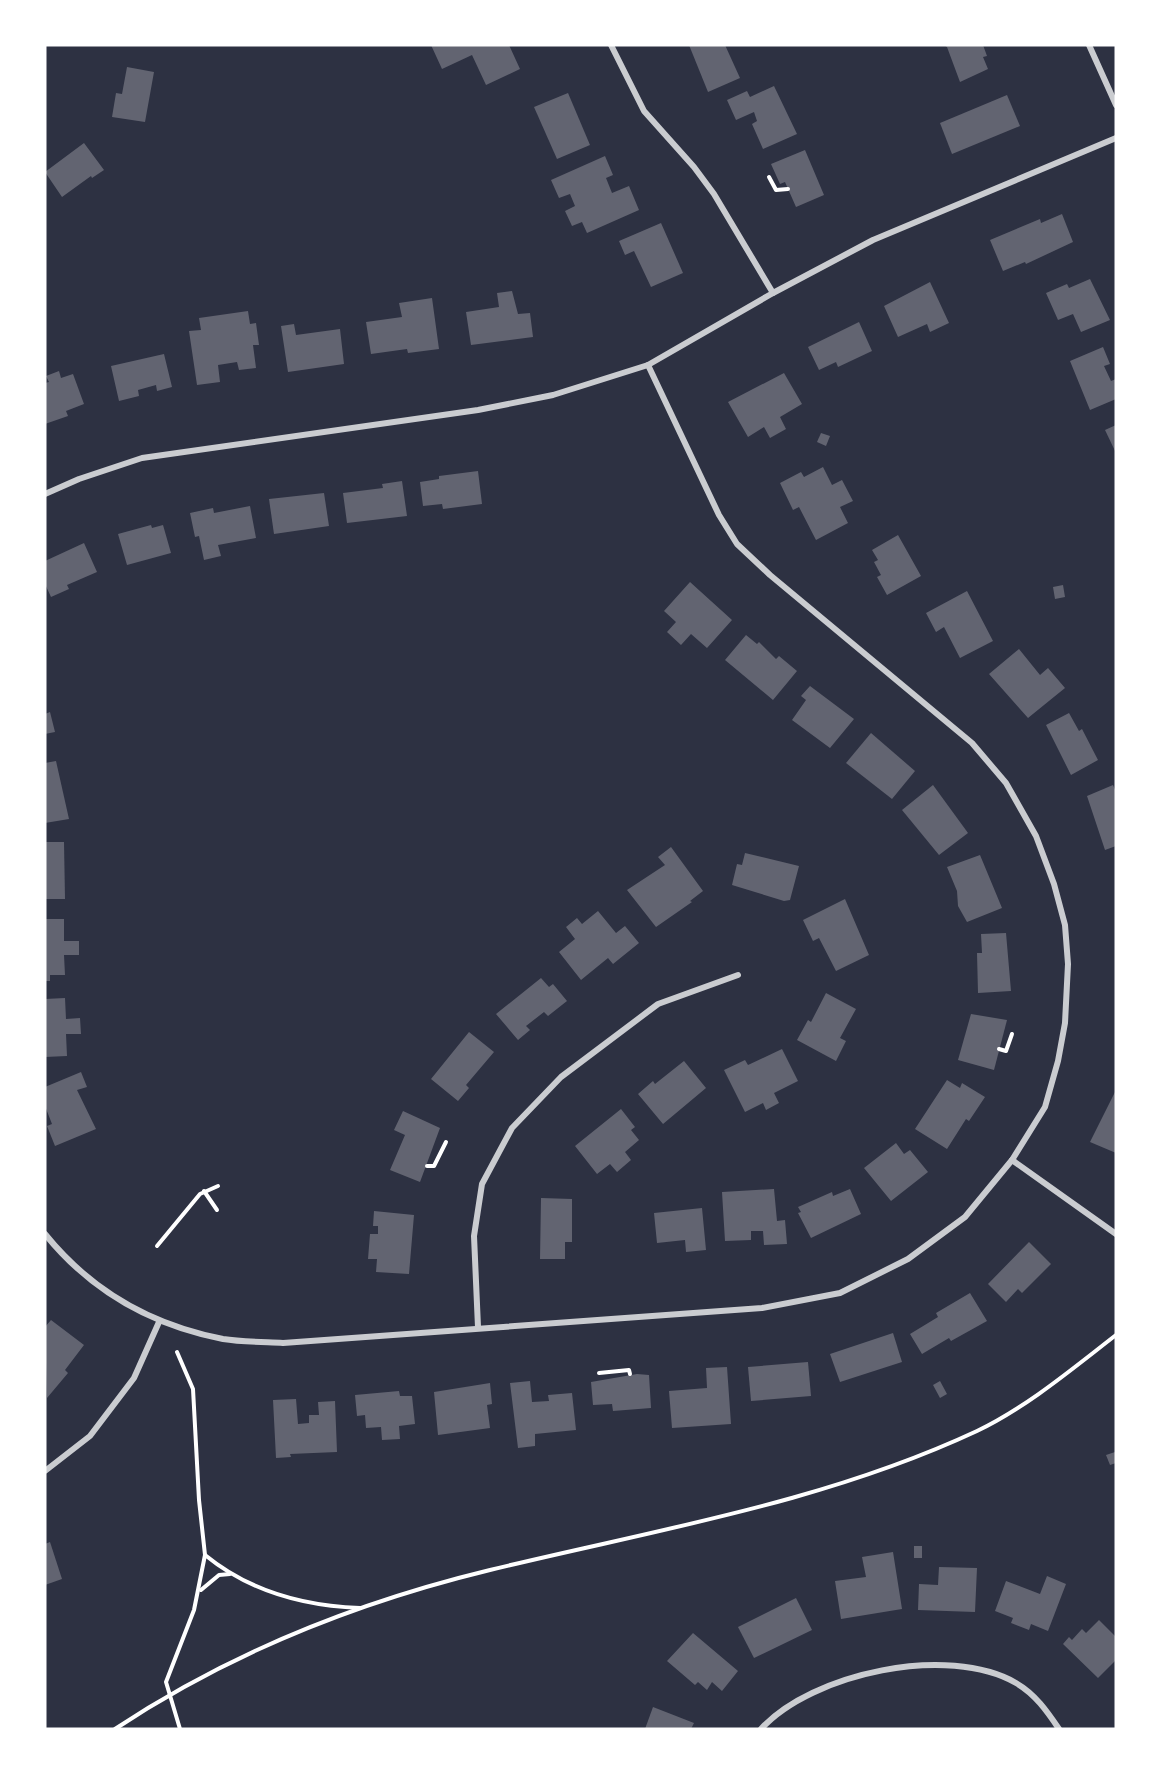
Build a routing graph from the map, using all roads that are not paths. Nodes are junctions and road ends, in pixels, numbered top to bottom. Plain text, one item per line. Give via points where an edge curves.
1 (611, 45) edge
2 (1089, 45) edge
3 (1116, 105) edge
4 (1116, 138) edge
5 (773, 292) junction
6 (648, 365) junction
7 (45, 494) edge
8 (738, 975) dead end
9 (1012, 1160) junction
10 (45, 1234) edge
11 (1116, 1234) edge
12 (159, 1322) junction
13 (478, 1327) junction
14 (45, 1471) edge
15 (761, 1729) edge
16 (1059, 1729) edge

1 - 5 street via 644,111 714,194
2 - 3 street
4 - 5 street via 873,240
5 - 6 street
6 - 7 street via 554,395 478,410 142,458
6 - 9 street via 719,515 737,544 972,743 1006,783 1036,836 1065,925 1068,994 1058,1061 1045,1107
8 - 13 street via 658,1004 561,1077 512,1128 482,1184 474,1236
9 - 11 street
9 - 13 street via 964,1217 908,1259 840,1293 762,1308
10 - 12 street via 90,1281
12 - 13 street via 225,1339 282,1343
12 - 14 street via 134,1378 90,1436
15 - 16 street via 772,1716 799,1698 870,1672 930,1665 985,1670 1016,1683 1042,1704

